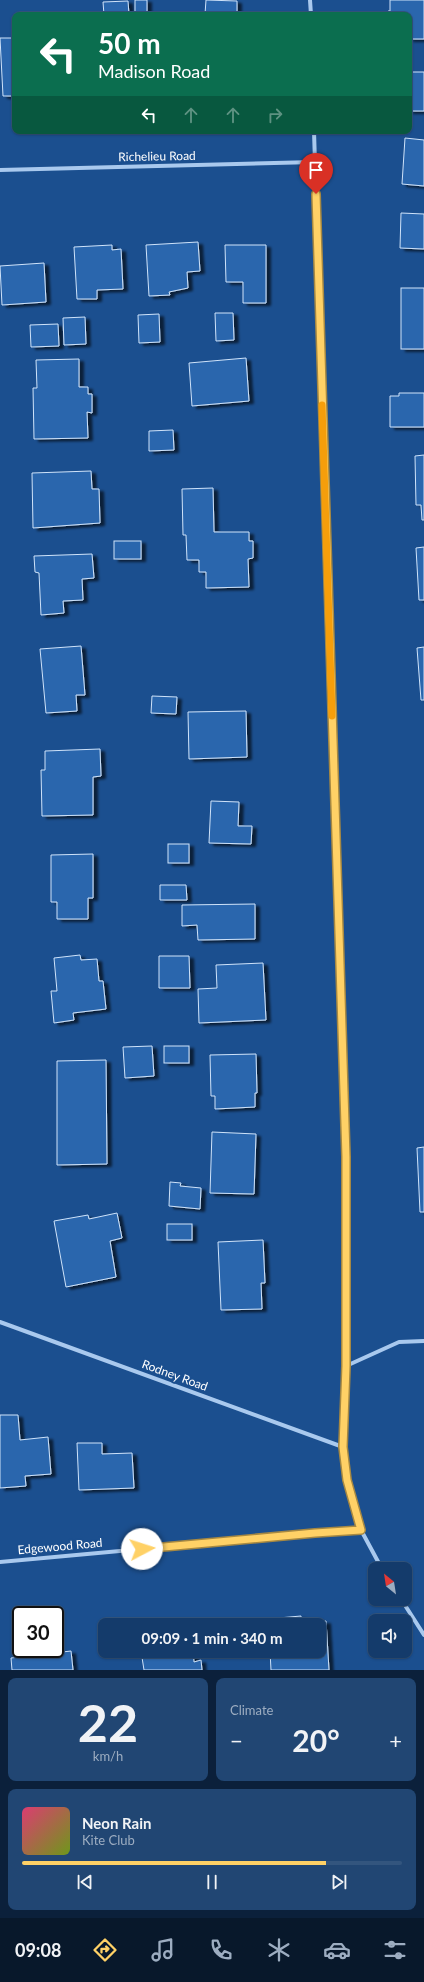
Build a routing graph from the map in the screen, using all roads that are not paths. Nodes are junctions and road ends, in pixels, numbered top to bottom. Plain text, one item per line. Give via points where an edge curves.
1 (310, 0) edge
2 (311, 12) edge
3 (314, 134) edge
4 (315, 162) junction
5 (0, 170) edge
6 (0, 1322) edge
7 (424, 1342) edge
8 (346, 1366) junction
9 (343, 1447) junction
10 (361, 1530) junction
11 (0, 1562) edge
12 (378, 1562) edge
13 (405, 1606) edge
14 (424, 1635) edge

1 - 2 street
3 - 4 street
4 - 5 street, Richelieu Road
4 - 8 street via 346,1149
6 - 9 street, Rodney Road
7 - 8 street via 399,1342
8 - 9 street
9 - 10 street via 347,1480
10 - 11 street, Edgewood Road
10 - 12 street
13 - 14 street

